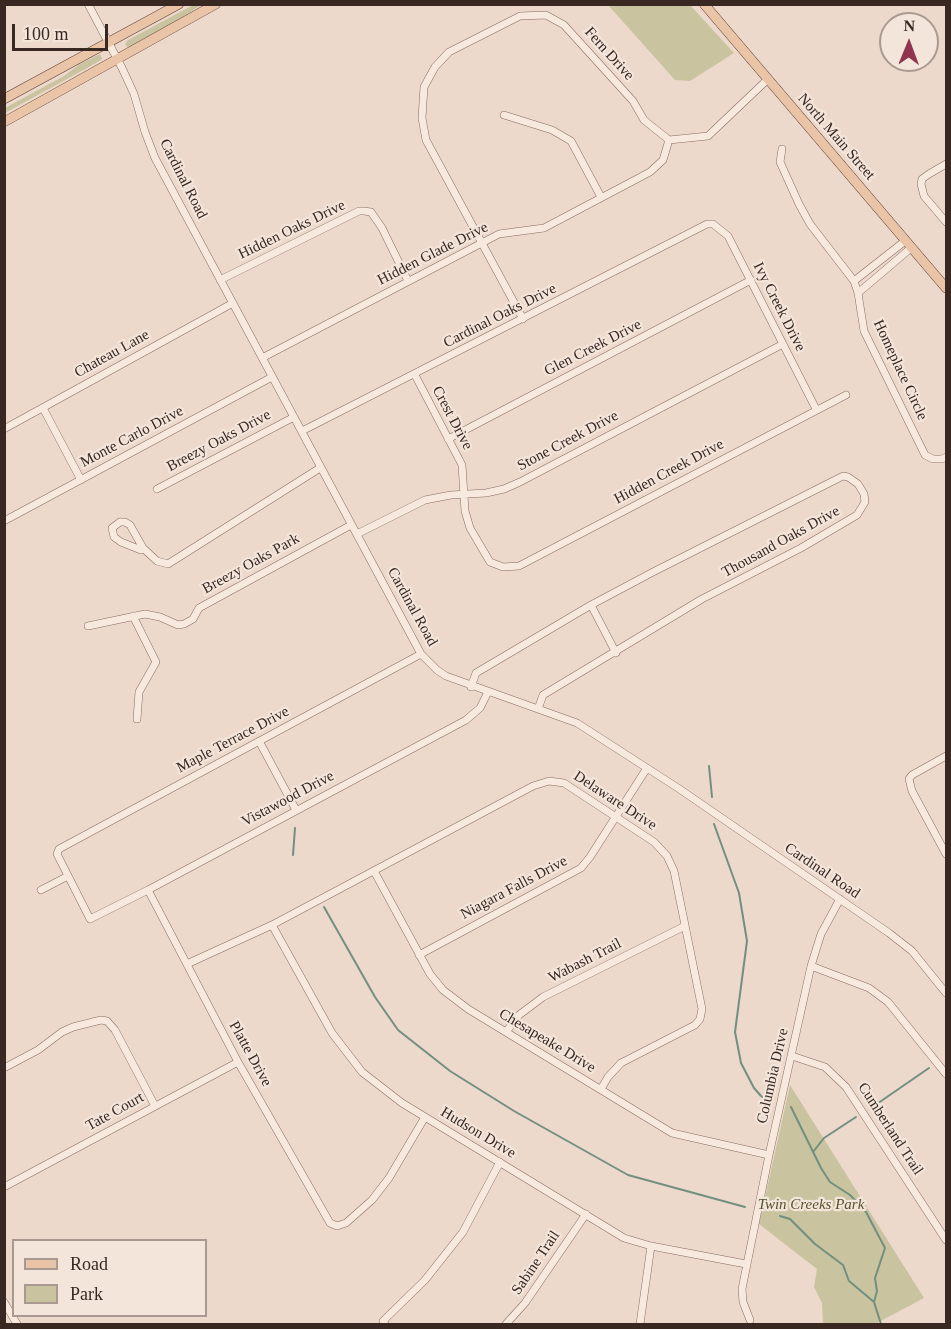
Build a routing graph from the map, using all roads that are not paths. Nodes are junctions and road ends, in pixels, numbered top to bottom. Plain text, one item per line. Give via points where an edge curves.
1 (88, 4) edge
2 (179, 4) edge
3 (216, 4) edge
4 (704, 4) edge
5 (110, 43) junction
6 (118, 60) junction
7 (767, 81) junction
8 (4, 99) edge
9 (504, 115) dead end
10 (4, 122) edge
11 (669, 140) junction
12 (782, 149) dead end
13 (946, 164) edge
14 (601, 197) junction
15 (946, 222) edge
16 (711, 224) joint
17 (481, 243) junction
18 (908, 245) junction
19 (878, 263) junction
20 (884, 271) junction
21 (220, 280) junction
22 (751, 280) junction
23 (408, 281) junction
24 (854, 281) junction
25 (946, 288) edge
26 (858, 293) junction
27 (233, 303) junction
28 (523, 319) junction
29 (783, 344) junction
30 (262, 358) junction
31 (415, 375) junction
32 (272, 377) junction
33 (846, 395) dead end
34 (43, 408) junction
35 (816, 410) junction
36 (294, 417) junction
37 (4, 429) edge
38 (302, 431) junction
39 (448, 439) junction
40 (946, 457) edge
41 (320, 468) junction
42 (81, 480) junction
43 (157, 489) dead end
44 (464, 494) junction
45 (4, 521) edge
46 (351, 525) junction
47 (357, 534) junction
48 (143, 549) junction
49 (503, 567) joint
50 (591, 605) junction
51 (133, 616) junction
52 (87, 626) dead end
53 (616, 653) junction
54 (421, 654) junction
55 (471, 687) junction
56 (488, 692) junction
57 (538, 709) junction
58 (137, 719) dead end
59 (259, 741) junction
60 (946, 756) edge
61 (647, 768) junction
62 (296, 810) junction
63 (616, 816) junction
64 (946, 854) edge
65 (374, 871) junction
66 (68, 876) junction
67 (41, 890) dead end
68 (148, 891) junction
69 (840, 899) junction
70 (272, 925) junction
71 (685, 926) junction
72 (419, 955) junction
73 (186, 964) junction
74 (811, 966) junction
75 (946, 993) edge
76 (506, 1032) junction
77 (792, 1056) junction
78 (238, 1062) junction
79 (4, 1068) edge
80 (946, 1074) edge
81 (601, 1089) junction
82 (155, 1106) junction
83 (425, 1117) junction
84 (769, 1155) junction
85 (500, 1162) junction
86 (4, 1187) edge
87 (586, 1214) junction
88 (946, 1239) edge
89 (651, 1246) junction
90 (746, 1264) junction
91 (4, 1302) edge
92 (12, 1316) edge
93 (750, 1320) dead end
94 (385, 1324) edge
95 (507, 1324) edge
96 (640, 1324) edge

1 - 5 street, Cardinal Road
2 - 5 main road
3 - 6 main road
4 - 7 main road, North Main Street
5 - 6 street, Cardinal Road
5 - 8 main road
6 - 10 main road
6 - 21 street, Cardinal Road via 155,158
7 - 11 street via 708,136
7 - 18 main road, North Main Street
9 - 14 street via 552,130 571,141
11 - 14 street, Hidden Glade Drive via 663,160 650,172
11 - 17 street, Fern Drive via 644,120 633,101 564,25 546,15 520,16 449,52 423,87 422,118 426,140
12 - 24 street, Homeplace Circle via 780,162 804,214
13 - 15 street via 928,174 921,184 924,196
14 - 17 street, Hidden Glade Drive via 544,228 499,234
16 - 22 street, Ivy Creek Drive via 728,236
16 - 28 street, Cardinal Oaks Drive
17 - 23 street, Hidden Glade Drive
17 - 28 street, Fern Drive
18 - 19 street
18 - 20 street
18 - 25 main road, North Main Street
19 - 20 street
19 - 24 street
20 - 26 street
21 - 23 street, Hidden Oaks Drive via 359,211 368,211 382,228
21 - 27 street, Cardinal Road
22 - 29 street, Ivy Creek Drive
22 - 39 street, Glen Creek Drive
23 - 30 street, Hidden Glade Drive
24 - 26 street, Homeplace Circle
26 - 40 street, Homeplace Circle via 864,331 925,455 933,459
27 - 30 street, Cardinal Road
27 - 34 street, Chateau Lane
28 - 31 street, Cardinal Oaks Drive
29 - 35 street, Ivy Creek Drive
29 - 44 street, Stone Creek Drive via 520,482 486,493
30 - 32 street, Cardinal Road
31 - 38 street, Cardinal Oaks Drive
31 - 39 street, Crest Drive
32 - 36 street, Cardinal Road
32 - 42 street, Monte Carlo Drive
33 - 35 street, Hidden Creek Drive
34 - 37 street, Chateau Lane
34 - 42 street
35 - 49 street, Hidden Creek Drive via 519,566
36 - 38 street, Cardinal Road
36 - 43 street, Breezy Oaks Drive
38 - 41 street, Cardinal Road
39 - 44 street, Crest Drive via 462,465
41 - 46 street, Cardinal Road
41 - 48 street via 168,564 157,561
42 - 45 street, Monte Carlo Drive
44 - 47 street, Stone Creek Drive via 425,500
44 - 49 street, Crest Drive via 471,528 490,562
46 - 47 street, Cardinal Road
46 - 51 street, Breezy Oaks Park via 199,608 193,619 184,624 153,615
47 - 54 street, Cardinal Road
48 - 48 street via 117,540 111,531 114,525 127,523
50 - 53 street
50 - 53 street, Thousand Oaks Drive via 843,476 858,484 864,494 865,502 857,515 702,599
50 - 55 street, Thousand Oaks Drive via 476,673
51 - 52 street, Breezy Oaks Park
51 - 58 street via 156,662 139,692
53 - 57 street, Thousand Oaks Drive via 543,695
54 - 55 street, Cardinal Road via 437,670
54 - 59 street, Maple Terrace Drive
55 - 56 street, Cardinal Road
56 - 57 street, Cardinal Road
56 - 62 street, Vistawood Drive via 480,708 466,720
57 - 61 street, Cardinal Road via 578,723
59 - 62 street
59 - 66 street, Maple Terrace Drive via 58,850
60 - 64 street via 909,779
61 - 63 street, Niagara Falls Drive
61 - 69 street, Cardinal Road
62 - 68 street, Vistawood Drive
63 - 65 street, Delaware Drive via 564,783 541,783
63 - 71 street, Delaware Drive via 667,856 674,871
63 - 72 street, Niagara Falls Drive via 581,868
65 - 70 street, Delaware Drive
65 - 72 street, Chesapeake Drive
66 - 67 street
66 - 68 street, Vistawood Drive via 91,920
68 - 73 street, Platte Drive
69 - 74 street, Columbia Drive via 821,934
69 - 75 street, Cardinal Road via 912,951
70 - 73 street, Delaware Drive
70 - 83 street, Hudson Drive via 332,1033 362,1072
71 - 76 street, Wabash Trail via 543,998 519,1015
71 - 81 street, Delaware Drive via 702,1009 700,1019 621,1063
72 - 76 street, Chesapeake Drive via 442,990
73 - 78 street, Platte Drive
74 - 77 street, Columbia Drive
74 - 80 street via 869,988 888,1002
76 - 81 street, Chesapeake Drive
77 - 84 street, Columbia Drive
77 - 88 street, Cumberland Trail via 825,1067 846,1087
78 - 82 street, Tate Court
78 - 83 street, Platte Drive via 334,1226 346,1223 372,1200
79 - 82 street via 62,1032 107,1021
81 - 84 street, Chesapeake Drive via 672,1133
82 - 86 street, Tate Court
83 - 85 street, Hudson Drive
84 - 90 street, Columbia Drive
85 - 87 street, Hudson Drive
85 - 94 street via 463,1232 425,1280 383,1321
87 - 89 street, Hudson Drive via 624,1238
87 - 95 street, Sabine Trail
89 - 90 street, Hudson Drive
89 - 96 street
90 - 93 street, Columbia Drive via 743,1302
91 - 92 street

